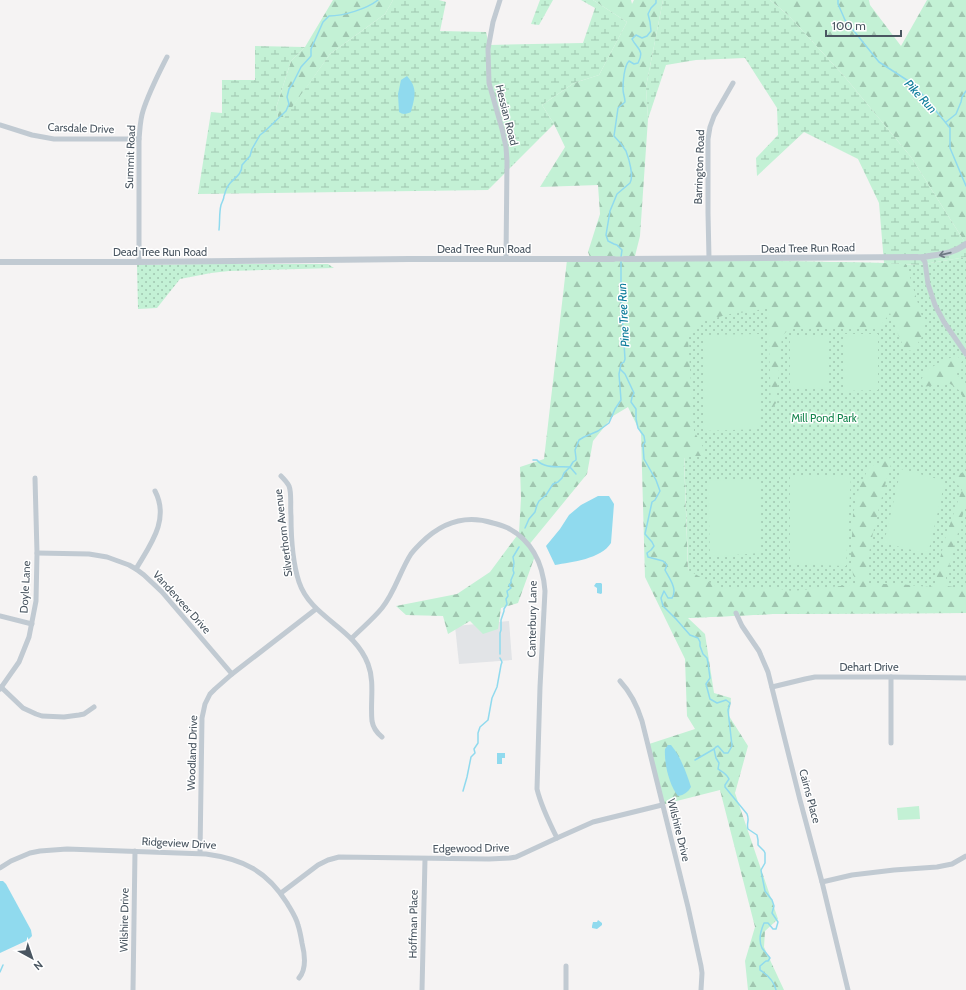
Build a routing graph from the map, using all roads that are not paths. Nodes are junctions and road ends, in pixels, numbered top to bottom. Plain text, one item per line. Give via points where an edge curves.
1 (500, 0) edge
2 (167, 57) dead end
3 (733, 83) dead end
4 (0, 125) edge
5 (139, 139) junction
6 (966, 244) edge
7 (625, 258) joint
8 (709, 258) junction
9 (922, 258) junction
10 (506, 259) junction
11 (613, 259) joint
12 (0, 262) edge
13 (139, 262) junction
14 (966, 354) edge
15 (281, 476) dead end
16 (35, 478) dead end
17 (156, 491) dead end
18 (36, 553) junction
19 (136, 570) junction
20 (316, 609) junction
21 (736, 613) dead end
22 (0, 616) edge
23 (32, 624) junction
24 (352, 638) junction
25 (232, 674) junction
26 (891, 677) junction
27 (966, 678) edge
28 (620, 681) dead end
29 (772, 687) junction
30 (1, 688) edge
31 (94, 707) dead end
32 (382, 737) dead end
33 (891, 742) dead end
34 (662, 805) junction
35 (556, 838) junction
36 (135, 851) junction
37 (200, 853) junction
38 (966, 856) edge
39 (425, 858) junction
40 (0, 868) edge
41 (822, 882) junction
42 (281, 893) junction
43 (566, 966) dead end
44 (299, 978) dead end
45 (133, 990) edge
46 (422, 990) edge
47 (566, 990) edge
48 (701, 990) edge
49 (848, 990) edge

1 - 10 street, Hessian Road via 488,49 488,71 506,154
2 - 5 street, Summit Road via 143,112
3 - 8 street, Barrington Road via 714,116 708,139
4 - 5 street, Carsdale Drive via 54,139
5 - 13 street, Summit Road
6 -> 9 street, Dead Tree Run Road via 948,253
7 - 8 street, Dead Tree Run Road
7 - 11 street, Dead Tree Run Road
8 - 9 street, Dead Tree Run Road
9 - 14 street via 937,310
10 - 11 street, Dead Tree Run Road
10 - 13 street, Dead Tree Run Road
12 - 13 street, Dead Tree Run Road
15 - 20 street, Silverthorn Avenue via 290,490 291,533 297,576
16 - 18 street, Doyle Lane
17 - 19 street via 161,517 159,527
18 - 19 street, Vanderveer Drive via 107,557
18 - 23 street, Doyle Lane via 36,601
19 - 25 street, Vanderveer Drive via 162,592
20 - 24 street, Silverthorn Avenue
20 - 25 street, Woodland Drive
21 - 29 street, Cairns Place via 763,658
22 - 23 street
23 - 30 street, Doyle Lane via 19,662
24 - 32 street, Silverthorn Avenue via 369,665 372,680 372,721
24 - 35 street, Canterbury Lane via 382,608 411,554 428,536 445,525 478,519 512,530 527,544 540,564 544,579 538,789 539,798
25 - 37 street, Woodland Drive via 210,694 202,718
26 - 27 street, Dehart Drive
26 - 29 street, Dehart Drive via 816,677
26 - 33 street
28 - 34 street, Wilshire Drive via 638,707
29 - 41 street, Cairns Place
30 - 31 street via 23,708 42,716 80,715
34 - 35 street, Edgewood Drive via 593,822
34 - 48 street, Wilshire Drive via 701,966
35 - 39 street, Edgewood Drive via 510,858
36 - 37 street, Ridgeview Drive
36 - 40 street, Ridgeview Drive via 40,851 11,861
36 - 45 street, Wilshire Drive
37 - 42 street, Ridgeview Drive via 225,857 251,866
38 - 41 street via 952,864 937,867 894,870
39 - 42 street, Edgewood Drive via 334,858 318,865
39 - 46 street, Hoffman Place
41 - 49 street, Cairns Place
42 - 44 street, Ridgeview Drive via 298,924 304,951 304,971
43 - 47 street

